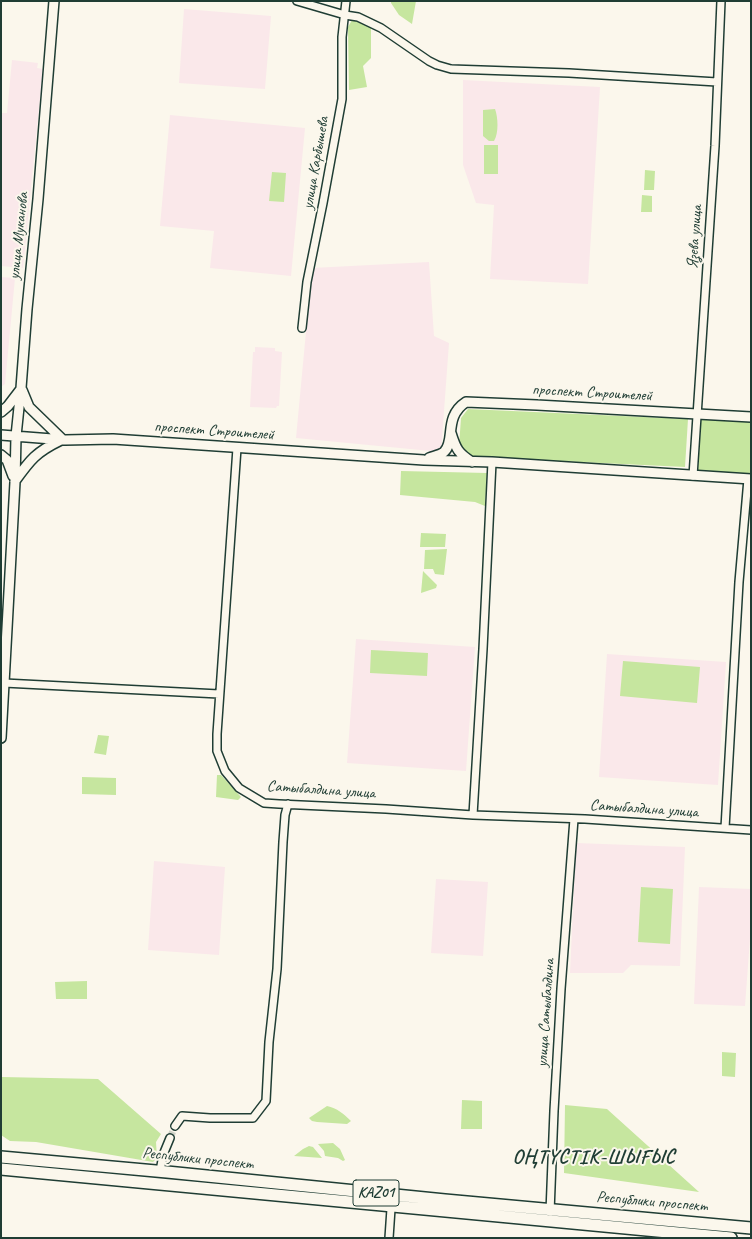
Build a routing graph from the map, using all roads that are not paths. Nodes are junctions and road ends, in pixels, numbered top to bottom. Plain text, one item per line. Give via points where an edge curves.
1 (54, 1) edge
2 (297, 1) edge
3 (346, 1) edge
4 (722, 1) edge
5 (344, 15) junction
6 (718, 82) junction
7 (302, 328) dead end
8 (22, 388) junction
9 (1, 412) edge
10 (697, 414) junction
11 (751, 418) edge
12 (450, 430) junction
13 (1, 435) edge
14 (16, 436) junction
15 (62, 439) junction
16 (237, 448) junction
17 (1, 455) edge
18 (424, 460) junction
19 (473, 462) junction
20 (492, 462) junction
21 (693, 476) junction
22 (749, 479) edge
23 (15, 482) junction
24 (4, 683) junction
25 (219, 694) junction
26 (1, 738) edge
27 (288, 804) junction
28 (473, 815) junction
29 (574, 819) junction
30 (725, 828) junction
31 (751, 830) edge
32 (176, 1126) tunnel mouth
33 (170, 1138) tunnel mouth
34 (1, 1157) edge
35 (1, 1169) edge
36 (160, 1171) junction
37 (392, 1194) junction
38 (391, 1206) junction
39 (550, 1209) junction
40 (549, 1221) junction
41 (751, 1228) edge
42 (389, 1238) edge
43 (731, 1238) edge

1 - 8 main road, улица Муканова
2 - 5 street
3 - 5 street, улица Карбышева
4 - 6 street, Язева улица
5 - 6 street via 358,17 381,28 429,61 451,69
5 - 7 street, улица Карбышева via 342,99 306,282
6 - 10 street, Язева улица
8 - 9 main road
8 - 14 main road, улица Муканова
8 - 15 main road via 29,407
10 - 11 main road, проспект Строителей
10 - 12 main road, проспект Строителей via 466,402 459,406
10 - 21 street, Язева улица
12 - 18 main road, проспект Строителей via 448,446 444,452
12 - 19 main road via 457,450
13 - 14 main road, проспект Строителей
14 - 15 main road, проспект Строителей
14 - 23 main road, улица Муканова
15 - 16 main road, проспект Строителей via 113,439
15 - 23 main road via 30,460
16 - 18 main road, проспект Строителей
16 - 25 street, Сатыбалдина улица
17 - 23 main road via 7,460
18 - 19 main road, проспект Строителей
19 - 20 main road, проспект Строителей
20 - 21 main road, проспект Строителей
20 - 28 street
21 - 22 main road, проспект Строителей
22 - 30 street via 739,582
23 - 24 main road, улица Муканова
24 - 25 street
24 - 26 main road, улица Муканова
25 - 27 street, Сатыбалдина улица via 216,734 218,751 225,771 239,788 264,803
27 - 28 street, Сатыбалдина улица
27 - 32 street via 266,1100 253,1118 182,1116
28 - 29 street, Сатыбалдина улица
29 - 30 street, Сатыбалдина улица
29 - 39 street, улица Сатыбалдина via 561,989
30 - 31 street, Сатыбалдина улица
33 - 36 street
34 - 36 highway, Республики проспект / KАZ01
35 - 38 highway, Республики проспект / KАZ01
36 - 37 highway, Республики проспект / KАZ01
37 - 38 street
37 - 39 highway, Республики проспект / KАZ01
38 - 40 highway, Республики проспект / KАZ01
38 - 42 street
39 - 40 street
39 - 41 highway, Республики проспект / KАZ01
40 - 43 highway, Республики проспект / KАZ01

